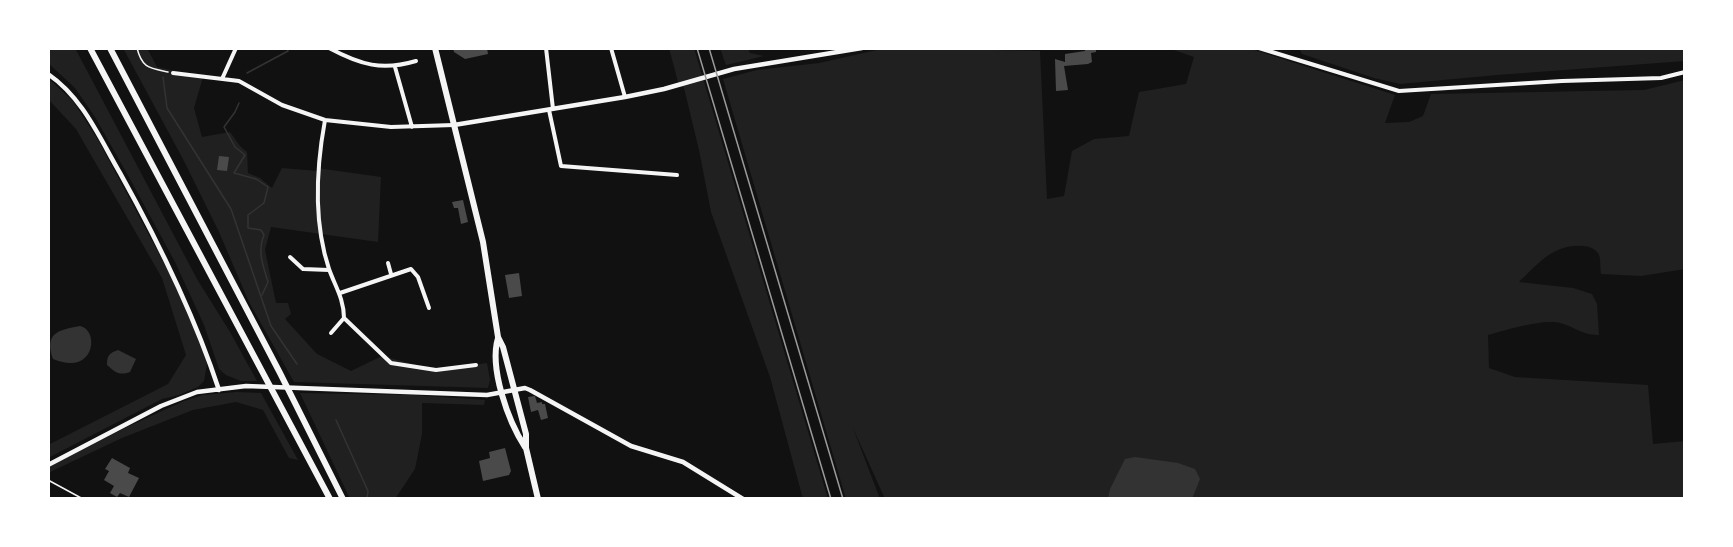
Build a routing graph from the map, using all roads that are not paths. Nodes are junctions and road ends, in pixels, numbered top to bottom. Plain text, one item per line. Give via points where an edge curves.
1 (90, 48) edge
2 (110, 48) edge
3 (236, 48) edge
4 (329, 48) edge
5 (435, 48) edge
6 (546, 48) edge
7 (611, 48) edge
8 (862, 48) edge
9 (1259, 48) edge
10 (416, 61) dead end
11 (396, 67) junction
12 (1685, 72) edge
13 (173, 73) road end
14 (48, 74) edge
15 (222, 78) junction
16 (625, 97) junction
17 (551, 109) junction
18 (325, 120) junction
19 (454, 125) junction
20 (412, 127) junction
21 (677, 175) dead end
22 (290, 257) dead end
23 (388, 263) dead end
24 (329, 270) junction
25 (391, 274) junction
26 (340, 293) junction
27 (429, 308) dead end
28 (344, 318) junction
29 (331, 333) dead end
30 (498, 338) junction
31 (476, 365) dead end
32 (219, 390) junction
33 (514, 390) junction
34 (502, 392) junction
35 (526, 448) junction
36 (48, 465) edge
37 (330, 499) edge
38 (343, 499) edge
39 (538, 499) edge
40 (743, 499) edge

1 - 37 main road
2 - 38 main road
3 - 15 street
4 - 11 street via 360,62
5 - 19 main road
6 - 17 street
7 - 16 street
8 - 16 street via 734,69
9 - 12 street via 1400,90 1661,78
10 - 11 street
11 - 20 street
13 - 15 street
14 - 32 street via 81,105 143,216 184,296
15 - 18 street via 239,81 282,105
16 - 17 street
17 - 19 street
17 - 21 street via 561,166
18 - 20 street
18 - 24 street via 316,185
19 - 20 street
19 - 30 main road via 483,242
22 - 24 street via 303,269
23 - 25 street
24 - 26 street
25 - 26 street
25 - 27 street via 414,271
26 - 28 street
28 - 29 street
28 - 31 street via 391,363 436,370
30 - 33 main road
30 - 34 main road via 494,349
32 - 34 street via 246,386
32 - 36 street via 197,392 161,406
33 - 34 street
33 - 35 main road
33 - 40 street via 530,390 631,446 683,462
34 - 35 main road
35 - 39 main road

